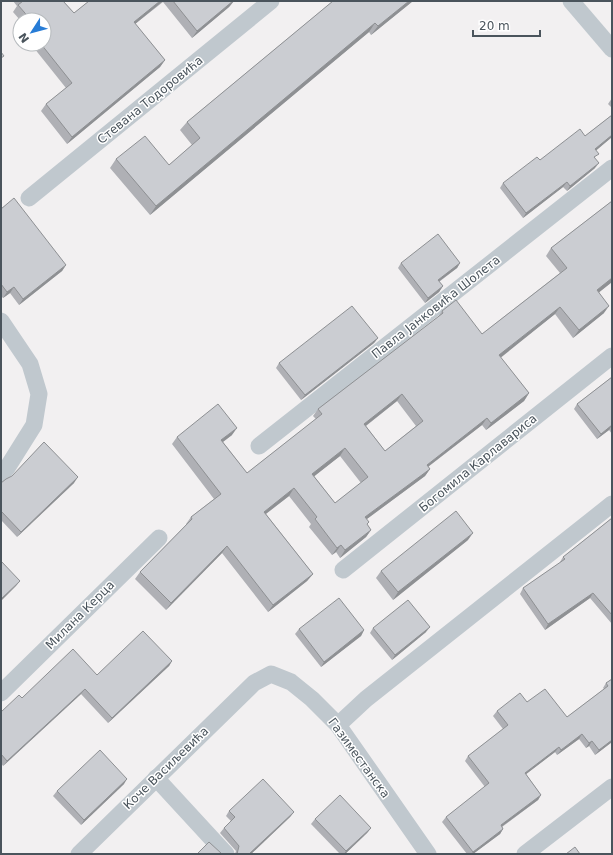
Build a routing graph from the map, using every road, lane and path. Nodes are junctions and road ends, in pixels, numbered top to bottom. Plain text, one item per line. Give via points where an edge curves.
1 (271, 1) edge
2 (571, 1) edge
3 (612, 49) edge
4 (612, 168) edge
5 (29, 198) dead end
6 (1, 321) edge
7 (612, 356) edge
8 (259, 446) dead end
9 (4, 471) edge
10 (612, 504) edge
11 (159, 538) dead end
12 (344, 570) dead end
13 (254, 683) joint
14 (1, 693) edge
15 (338, 726) junction
16 (156, 778) junction
17 (612, 787) edge
18 (79, 854) edge
19 (226, 854) edge
20 (428, 854) edge
21 (525, 854) edge

1 - 5 street, Стевана Тодоровића
2 - 3 street
4 - 8 street, Павла Јанковића Шолета
6 - 9 street via 30,364 40,394 34,425
7 - 12 street, Богомила Карлавариса
10 - 15 street via 366,699
11 - 14 street, Милана Керца
13 - 15 street, Газиместанска via 271,674 291,682
13 - 16 street, Коче Васиљевића
15 - 20 street, Газиместанска
16 - 18 street, Коче Васиљевића
16 - 19 street
17 - 21 street

